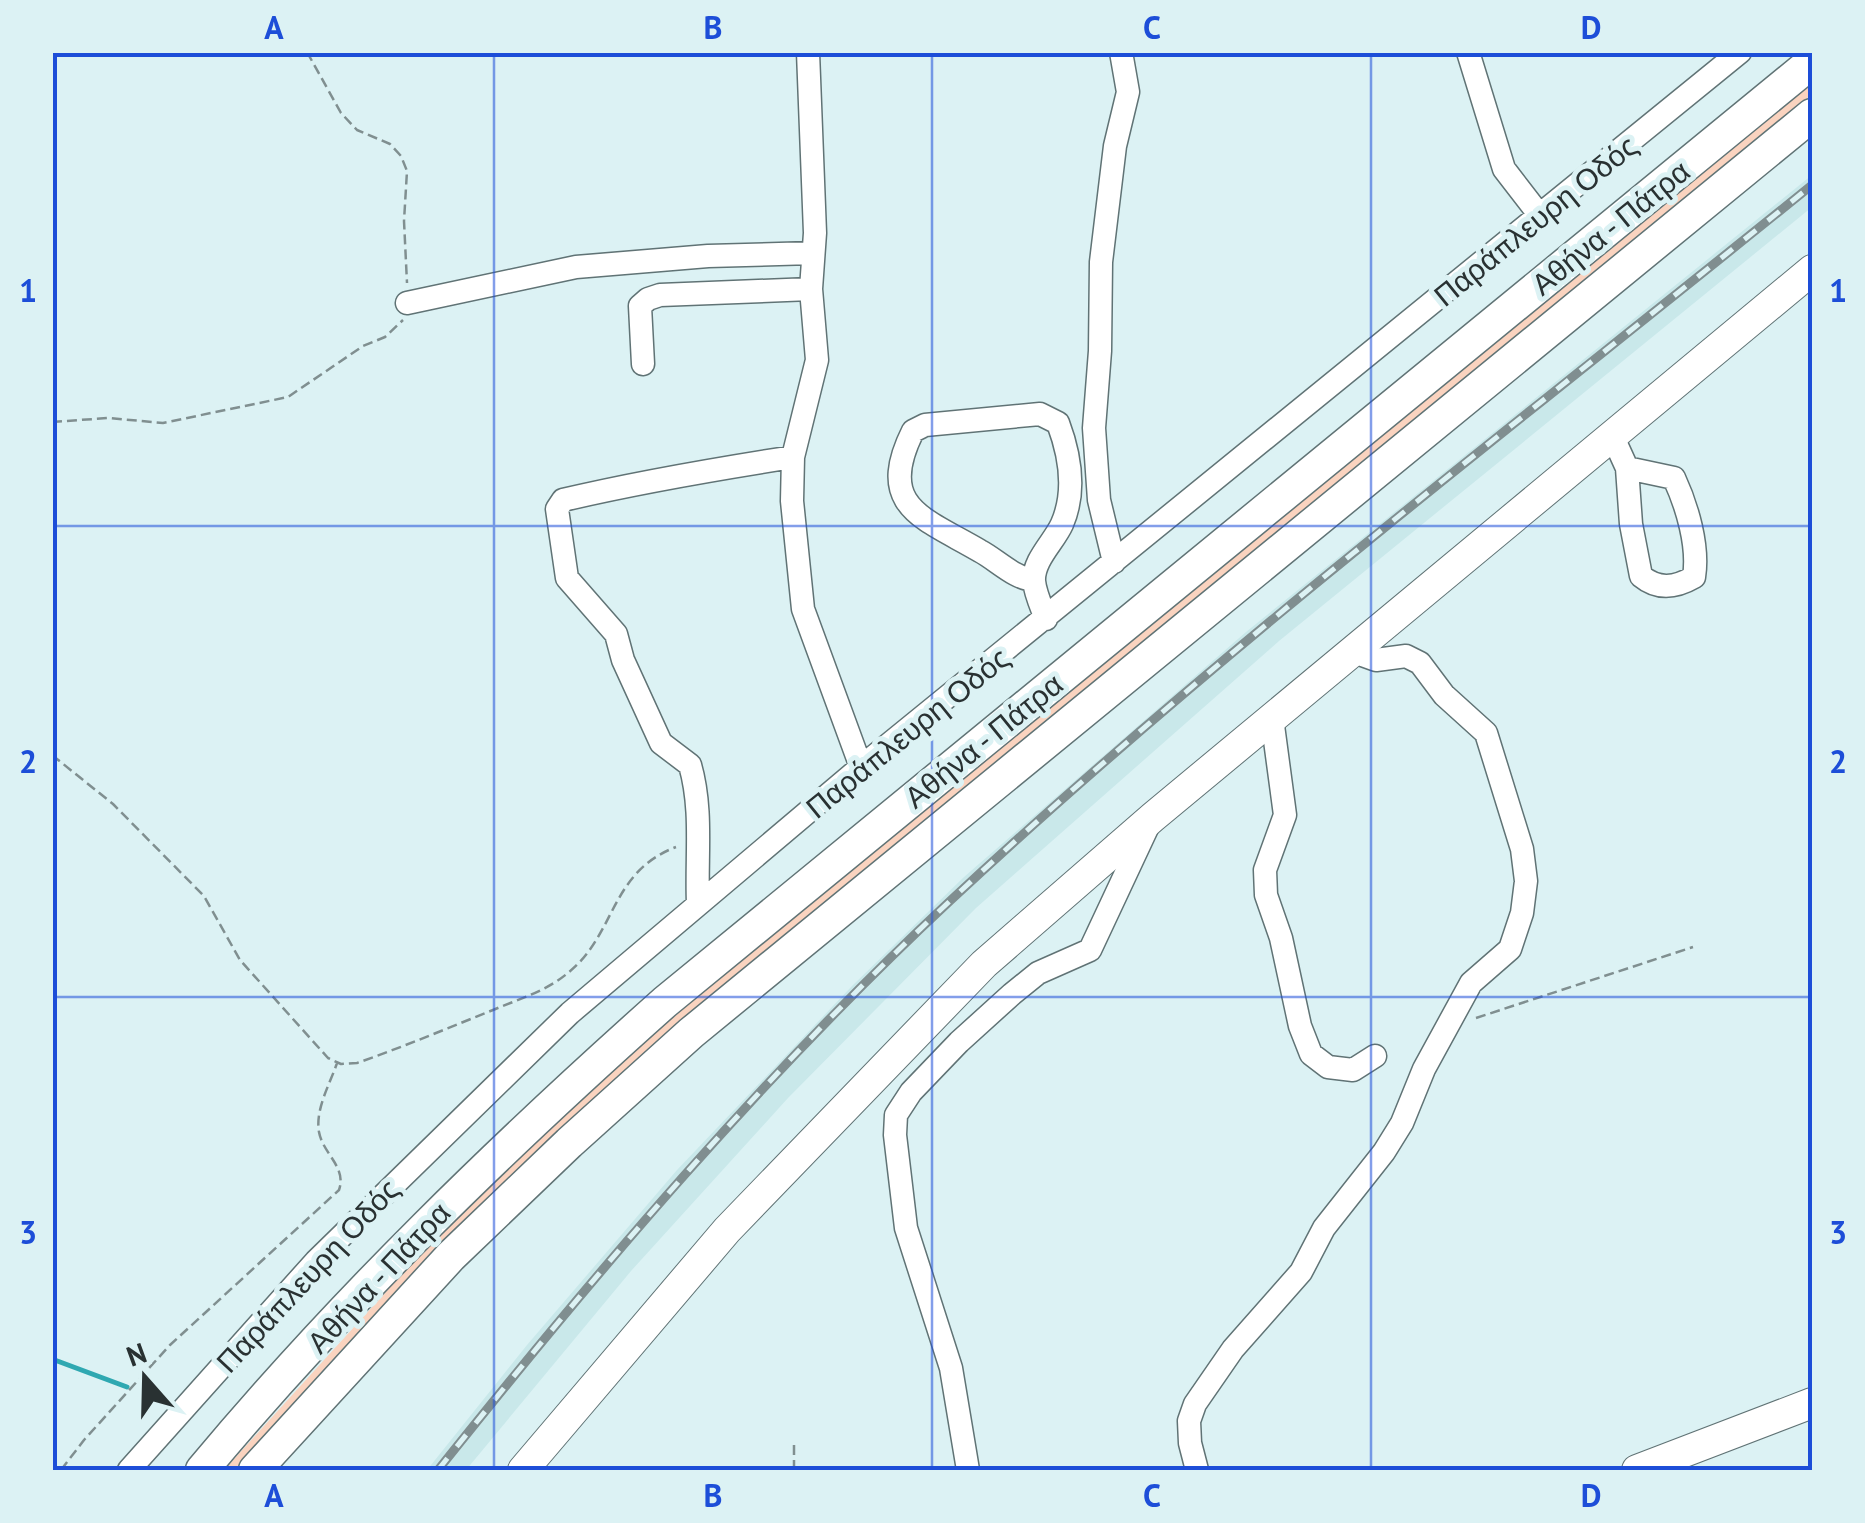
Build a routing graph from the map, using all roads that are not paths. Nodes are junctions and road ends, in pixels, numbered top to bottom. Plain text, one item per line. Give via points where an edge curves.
1 (808, 52) edge
2 (1121, 52) edge
3 (1468, 52) edge
4 (1740, 52) edge
5 (1812, 62) edge
6 (1812, 114) edge
7 (1541, 217) junction
8 (813, 253) junction
9 (1812, 270) edge
10 (811, 290) junction
11 (407, 303) road end
12 (643, 364) dead end
13 (1612, 435) junction
14 (793, 457) junction
15 (1626, 468) junction
16 (1114, 562) junction
17 (1034, 580) junction
18 (1046, 619) junction
19 (1351, 651) junction
20 (1272, 718) junction
21 (861, 767) junction
22 (1153, 817) junction
23 (698, 903) junction
24 (1375, 1056) dead end
25 (352, 1363) junction
26 (1812, 1403) edge
27 (129, 1470) edge
28 (202, 1470) edge
29 (256, 1470) edge
30 (284, 1470) edge
31 (523, 1470) edge
32 (968, 1470) edge
33 (1198, 1470) edge
34 (1637, 1470) edge

1 - 8 street
2 - 16 street via 1128,92 1101,262 1094,428
3 - 7 street via 1504,169
4 - 7 street, Παράπλευρη Οδός
5 - 28 highway, Αθήνα - Πάτρα via 694,976 422,1228
6 - 25 highway, Αθήνα - Πάτρα via 692,1033 510,1198
7 - 16 street, Παράπλευρη Οδός
8 - 10 street
8 - 11 street via 576,267
9 - 13 main road
10 - 12 street via 648,298 640,306
10 - 14 street via 817,360
13 - 15 street
13 - 19 main road
14 - 21 street via 803,609
14 - 23 street via 585,494 563,500 557,509 567,578 616,634 662,743 690,765 699,825
15 - 15 street via 1641,576 1679,586 1694,577 1696,564 1683,498 1674,478
16 - 18 street, Παράπλευρη Οδός
17 - 17 street via 1071,492 1058,423 1040,414 913,431 900,475 908,507 1022,579
17 - 18 street
18 - 21 street, Παράπλευρη Οδός
19 - 20 main road
19 - 33 street via 1367,659 1406,656 1420,663 1486,734 1522,849 1526,881 1517,936 1470,983 1384,1152 1195,1404 1189,1421
20 - 22 main road
20 - 24 street via 1285,815 1265,870 1266,895 1300,1026 1311,1054 1328,1067 1354,1070
21 - 23 street, Παράπλευρη Οδός
22 - 31 main road via 984,964 840,1110 707,1252
22 - 32 street via 1090,950 1038,973 1012,994 911,1092 896,1115 906,1228 951,1368
23 - 27 street, Παράπλευρη Οδός via 570,1013 377,1198
25 - 29 highway, Αθήνα - Πάτρα
25 - 30 highway
26 - 34 main road

